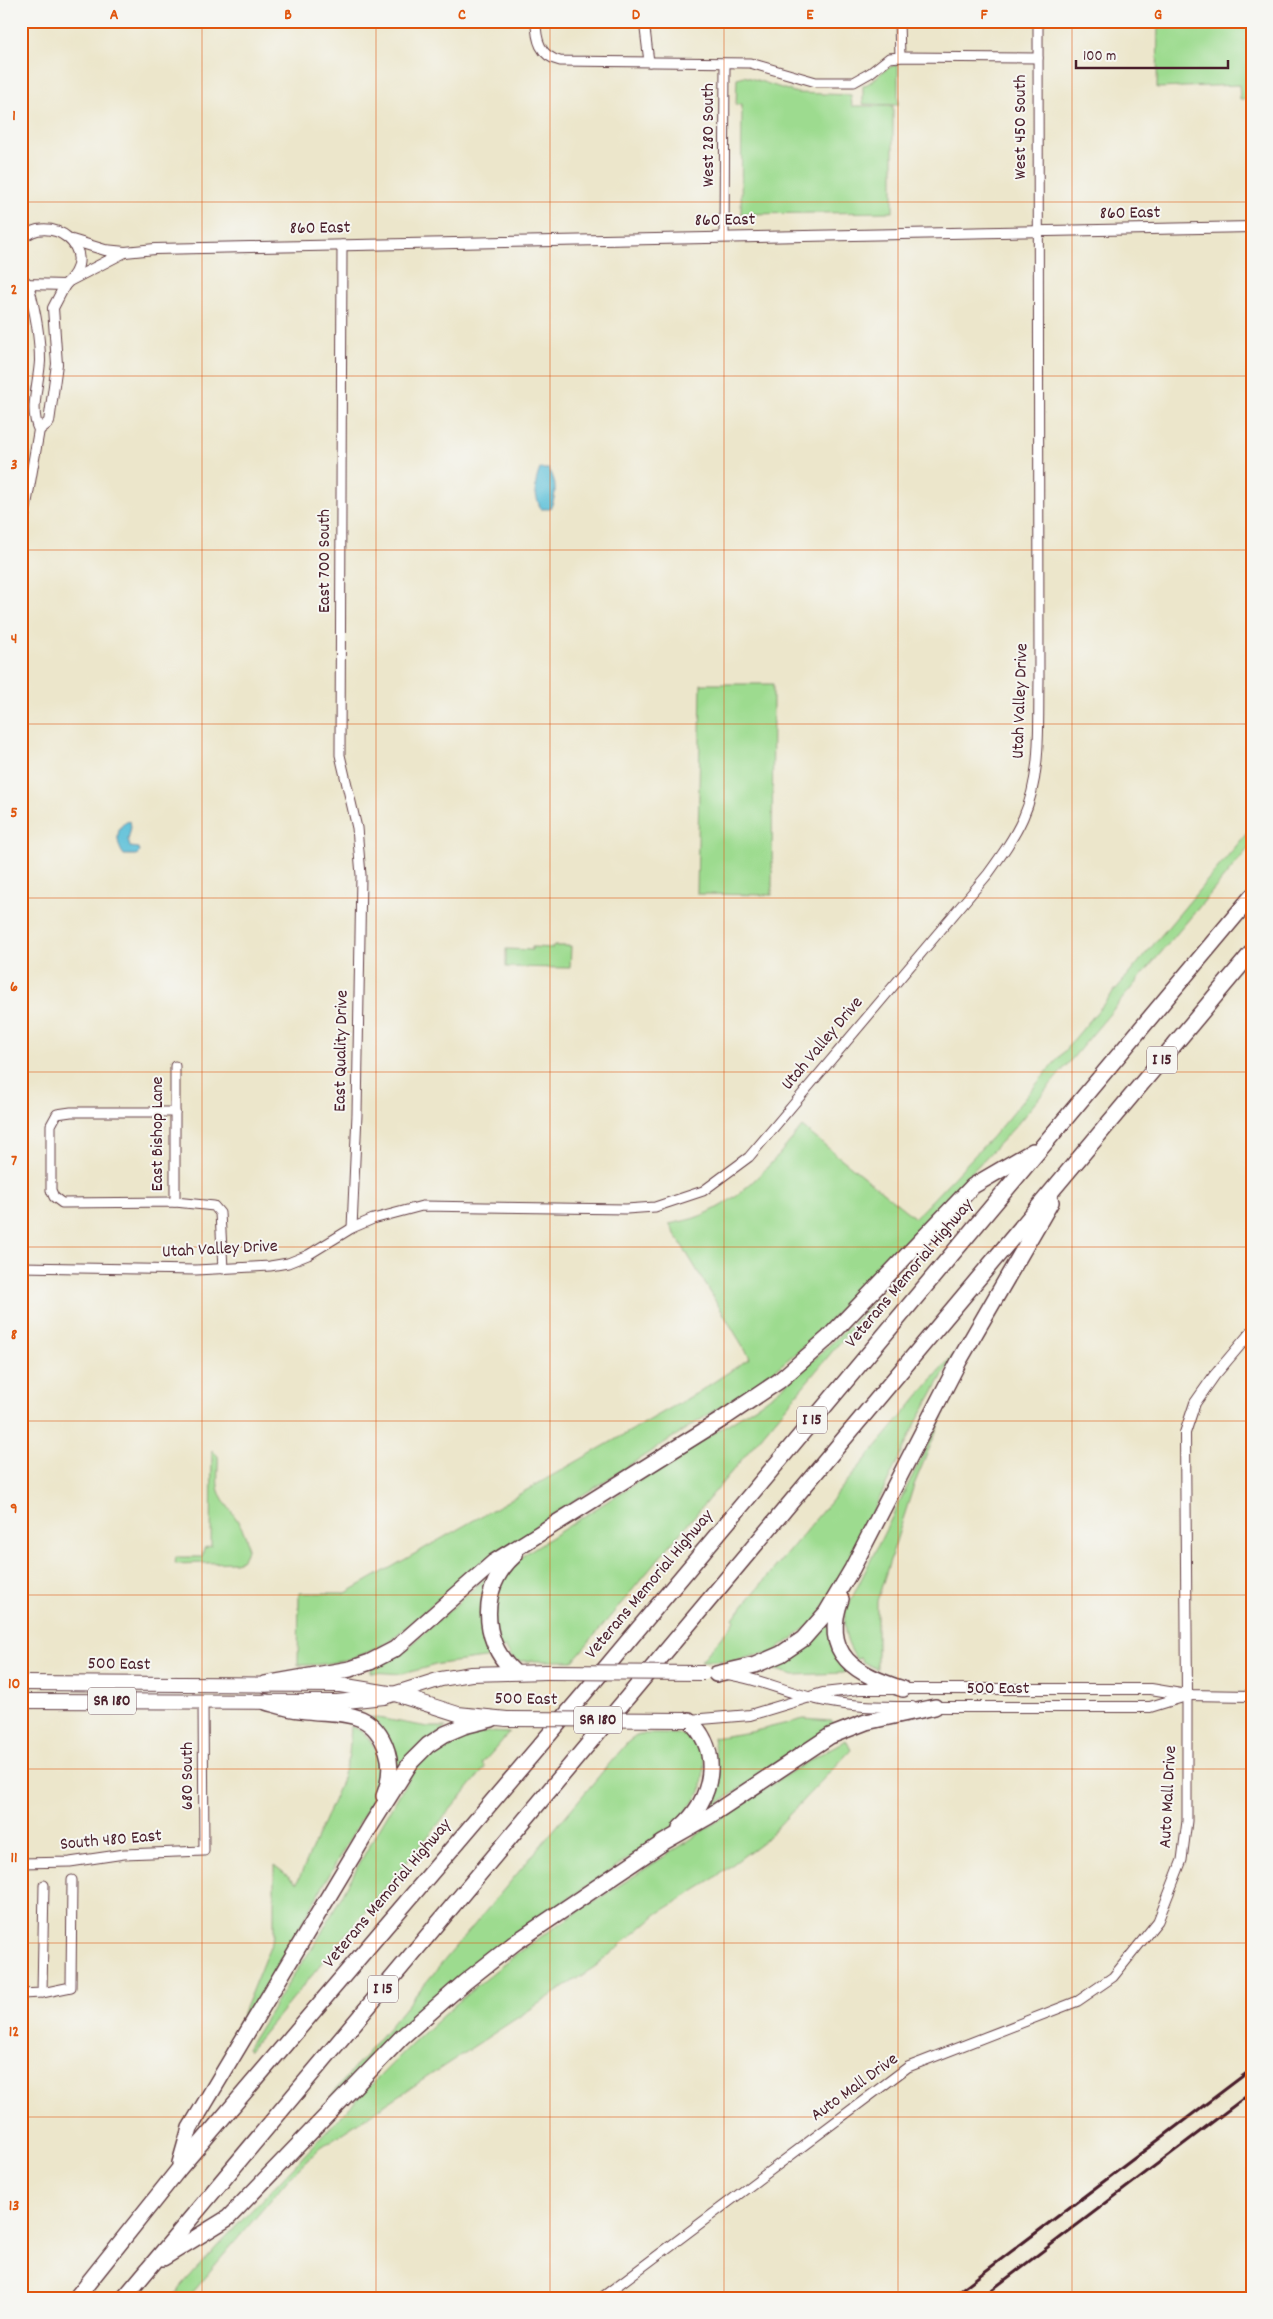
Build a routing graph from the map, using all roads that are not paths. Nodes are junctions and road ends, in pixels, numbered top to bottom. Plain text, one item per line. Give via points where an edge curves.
1 (536, 21) edge
2 (644, 21) edge
3 (899, 21) edge
4 (1038, 21) edge
5 (900, 56) junction
6 (1038, 58) junction
7 (649, 62) junction
8 (725, 64) junction
9 (1252, 227) edge
10 (1038, 232) junction
11 (724, 237) junction
12 (22, 238) edge
13 (72, 240) junction
14 (342, 245) junction
15 (125, 252) junction
16 (24, 281) edge
17 (68, 282) junction
18 (39, 430) junction
19 (21, 534) edge
20 (361, 875) joint
21 (1252, 896) edge
22 (1252, 952) edge
23 (175, 1066) dead end
24 (175, 1112) junction
25 (1042, 1145) junction
26 (1071, 1167) junction
27 (174, 1202) junction
28 (352, 1228) junction
29 (21, 1266) edge
30 (223, 1270) junction
31 (1252, 1331) edge
32 (531, 1540) junction
33 (852, 1569) junction
34 (513, 1671) junction
35 (710, 1674) junction
36 (21, 1683) edge
37 (266, 1684) junction
38 (903, 1689) junction
39 (395, 1694) junction
40 (1186, 1695) junction
41 (1252, 1696) edge
42 (808, 1697) junction
43 (21, 1701) edge
44 (203, 1701) junction
45 (266, 1702) junction
46 (936, 1707) junction
47 (499, 1719) junction
48 (689, 1720) junction
49 (370, 1826) junction
50 (664, 1842) junction
51 (204, 1852) joint
52 (21, 1863) edge
53 (72, 1880) dead end
54 (44, 1885) dead end
55 (42, 1993) junction
56 (21, 1994) edge
57 (179, 2169) junction
58 (153, 2264) junction
59 (76, 2298) edge
60 (124, 2298) edge
61 (601, 2298) edge

1 - 7 street via 539,47 552,59
2 - 7 street
3 - 5 street
4 - 6 street, West 450 South
5 - 6 street
5 - 8 street via 889,58 854,82 816,82 750,63
6 - 10 street, West 450 South
7 - 8 street
8 - 11 street, West 280 South
9 - 10 street, 860 East
10 - 11 street, 860 East
10 - 28 street, Utah Valley Drive via 1037,749 1029,802 1009,844 982,881 767,1137 741,1165 703,1191 673,1202 626,1210 422,1206 387,1214
11 - 14 street, 860 East
12 - 13 street via 47,229
13 - 15 street
13 - 17 street via 78,249 79,260 77,270
14 - 15 street, 860 East
14 - 20 street, East 700 South via 340,755 357,828
15 - 17 street
16 - 17 street
16 - 18 street via 38,332 40,361 34,420
17 - 18 street via 53,308 57,364 49,422
18 - 19 street
20 - 28 street, East Quality Drive
21 - 25 highway, Veterans Memorial Highway / I 15
22 - 26 highway, I 15
23 - 24 street, East Bishop Lane
24 - 27 street, East Bishop Lane
24 - 27 street via 71,1112 58,1114 51,1125 51,1190 58,1202
25 - 32 highway via 973,1186 828,1338 779,1381
25 - 57 highway, Veterans Memorial Highway / I 15 via 569,1711
26 - 33 highway via 959,1361
26 - 58 highway, I 15
27 - 30 street via 207,1204 218,1209
28 - 30 street, Utah Valley Drive via 325,1246 288,1262
29 - 30 street, Utah Valley Drive
31 - 40 street, Auto Mall Drive via 1195,1403 1185,1433
32 - 34 highway via 503,1569 489,1602 492,1642
32 - 37 highway via 494,1562 413,1635 382,1656 344,1671
33 - 35 highway via 826,1613 798,1643 766,1661
33 - 38 highway via 836,1620 840,1649 858,1672
34 - 35 main road, 500 East / SR 180, bridge
34 - 39 main road, 500 East / SR 180 via 463,1675
35 - 42 street, 500 East / SR 180 via 760,1681
36 - 37 main road, 500 East / SR 180
37 - 39 main road, 500 East / SR 180 via 340,1685
38 - 40 street, 500 East / SR 180 via 1151,1689
38 - 42 street, 500 East / SR 180 via 852,1690
39 - 45 main road, 500 East / SR 180 via 341,1702
39 - 47 main road, 500 East / SR 180 via 452,1713
40 - 41 street, 500 East
40 - 46 street, 500 East / SR 180 via 1150,1707
40 - 61 street, Auto Mall Drive via 1187,1821 1182,1860 1158,1921 1113,1977 1078,2001 908,2067
42 - 46 street, 500 East / SR 180 via 858,1706
42 - 48 street, 500 East / SR 180 via 745,1716
43 - 44 main road, 500 East / SR 180
44 - 45 main road, 500 East / SR 180
44 - 51 street, 680 South
45 - 49 highway via 300,1710 343,1712 361,1719 376,1731 386,1749 390,1771 387,1789
46 - 50 highway via 842,1730
47 - 48 main road, 500 East / SR 180, bridge
47 - 49 highway via 456,1729 428,1745 411,1762
48 - 50 highway via 707,1744 710,1768 707,1788 693,1815
49 - 57 highway via 190,2128
50 - 58 highway via 516,1942 465,1982 375,2064 228,2218
51 - 52 street, South 480 East via 124,1854 70,1862
53 - 55 street via 71,1987
54 - 55 street
55 - 56 street
57 - 59 highway, Veterans Memorial Highway / I 15
58 - 60 highway, I 15

